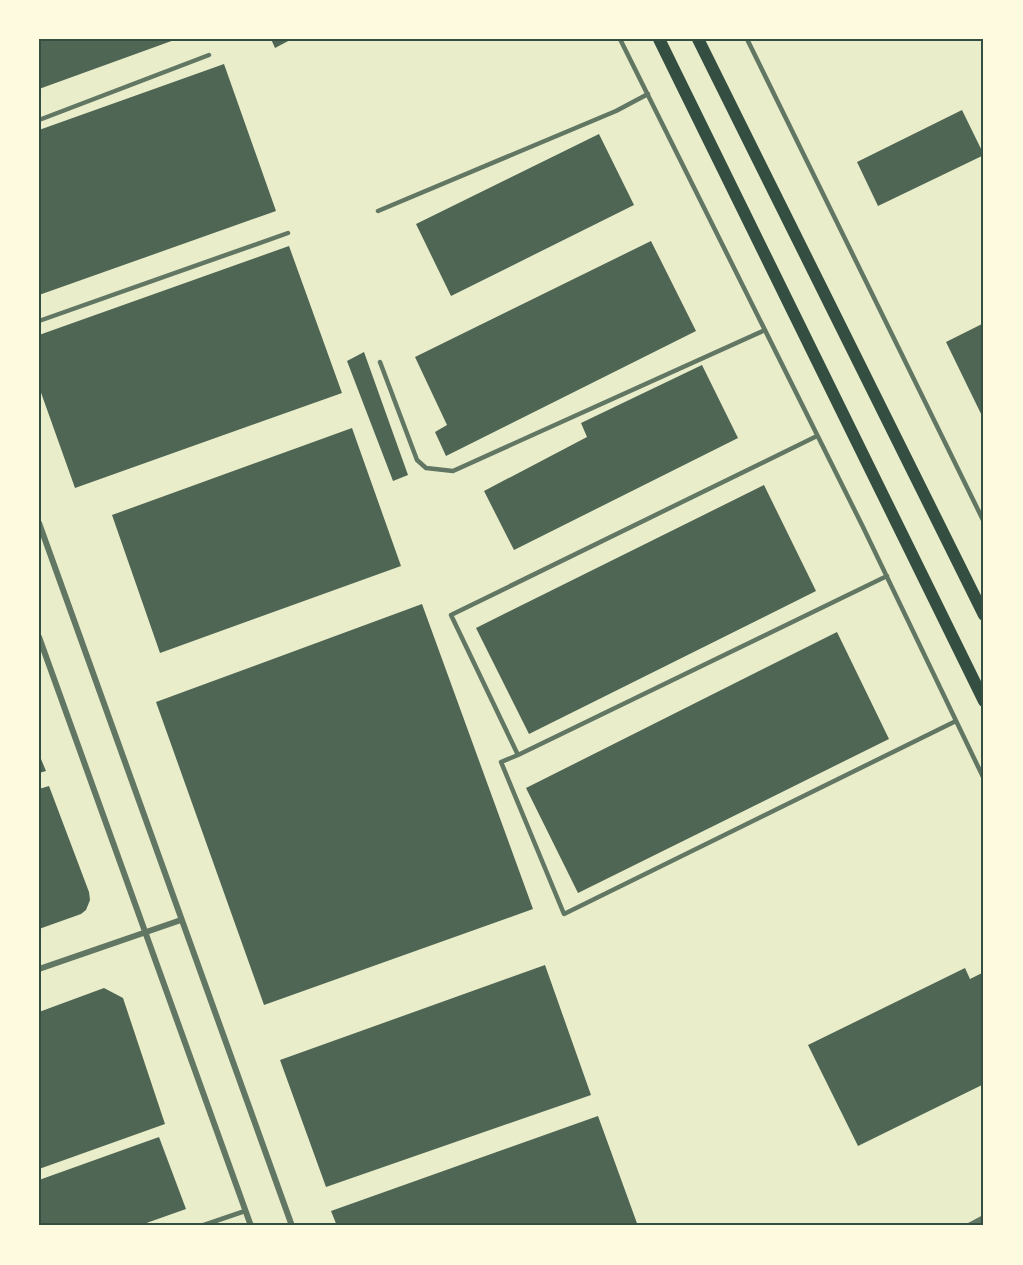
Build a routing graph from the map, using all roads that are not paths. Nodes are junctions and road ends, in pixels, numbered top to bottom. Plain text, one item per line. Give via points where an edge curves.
1 (620, 39) edge
2 (659, 39) edge
3 (698, 39) edge
4 (747, 39) edge
5 (209, 55) dead end
6 (648, 94) junction
7 (39, 120) edge
8 (378, 211) dead end
9 (288, 233) dead end
10 (39, 321) edge
11 (765, 330) junction
12 (380, 362) dead end
13 (818, 436) junction
14 (984, 522) edge
15 (39, 523) edge
16 (887, 576) junction
17 (984, 615) edge
18 (39, 637) edge
19 (984, 701) edge
20 (956, 721) junction
21 (518, 754) junction
22 (984, 779) edge
23 (181, 920) junction
24 (146, 932) junction
25 (39, 969) edge
26 (245, 1211) junction
27 (984, 1218) edge
28 (201, 1226) edge
29 (251, 1226) edge
30 (292, 1226) edge
31 (969, 1226) edge

1 - 6 lane
2 - 19 main road
3 - 17 main road
4 - 14 lane
5 - 7 lane
6 - 8 lane
6 - 11 lane
9 - 10 lane
11 - 12 lane via 453,471 426,468 417,460
11 - 13 lane
13 - 16 lane
13 - 21 lane via 452,615
15 - 23 street
16 - 20 lane
16 - 21 lane
18 - 24 street
20 - 21 lane via 564,914 501,762
20 - 22 lane
23 - 24 street
23 - 30 street
24 - 25 street
24 - 26 street
26 - 28 lane
26 - 29 street
27 - 31 street

